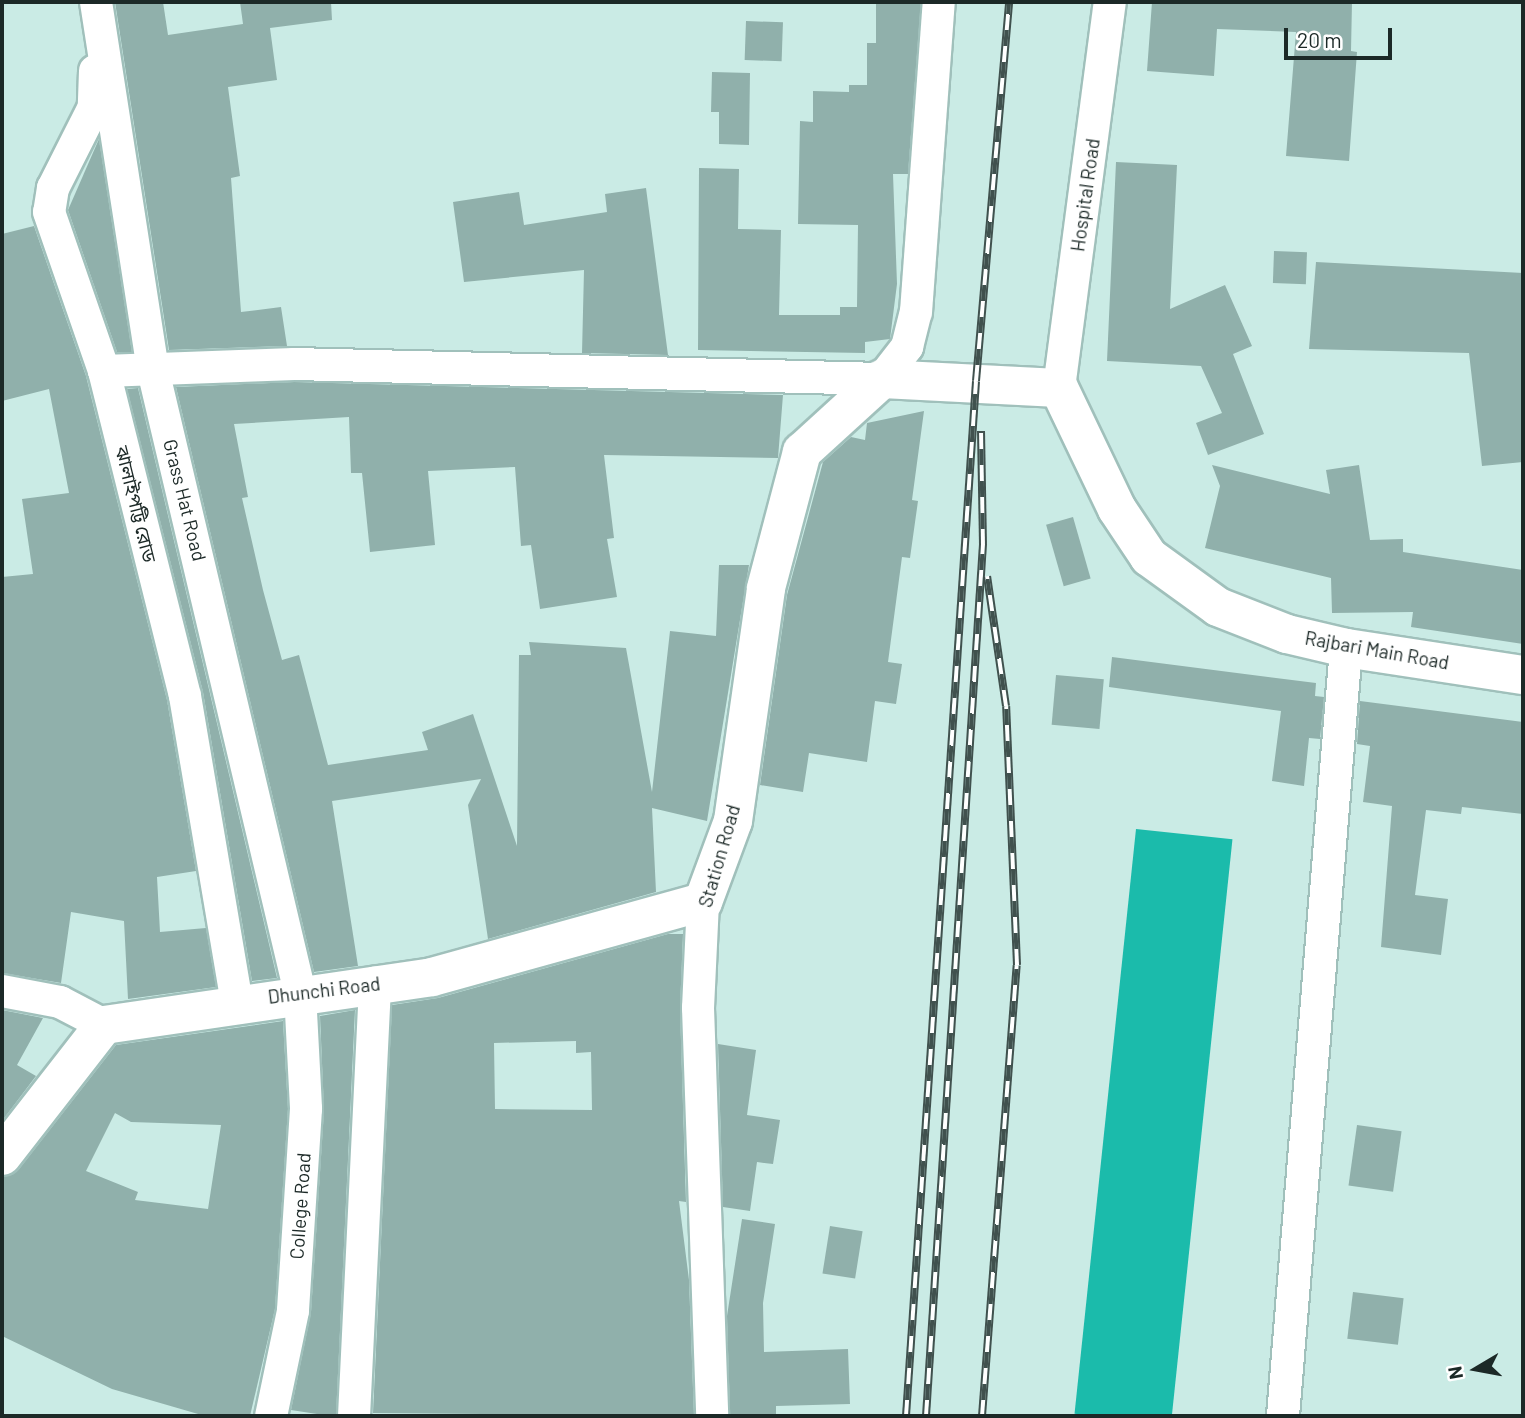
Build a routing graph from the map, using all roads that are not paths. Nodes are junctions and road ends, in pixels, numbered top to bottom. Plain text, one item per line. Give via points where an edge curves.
1 (939, 2) edge
2 (1110, 2) edge
3 (97, 10) edge
4 (153, 370) junction
5 (104, 371) junction
6 (882, 379) junction
7 (1059, 388) junction
8 (1346, 648) junction
9 (1523, 675) edge
10 (703, 902) junction
11 (375, 983) junction
12 (2, 991) edge
13 (300, 993) junction
14 (237, 1002) junction
15 (104, 1025) junction
16 (2, 1156) edge
17 (271, 1416) edge
18 (354, 1416) edge
19 (712, 1416) edge
20 (1283, 1416) edge

1 - 6 street via 916,312 907,347
2 - 7 street, Hospital Road
3 - 4 street, Grass Hat Road
3 - 5 street, ঝালাইপট্টি রোড via 94,107 53,188 49,212
4 - 5 street
4 - 6 street via 294,364
4 - 13 street, Grass Hat Road
5 - 14 street, ঝালাইপট্টি রোড via 185,696
6 - 7 street
6 - 10 street, Station Road via 802,452 766,588 733,821
7 - 8 street, Rajbari Main Road via 1117,509 1149,557 1218,607 1287,634
8 - 9 street, Rajbari Main Road
8 - 20 street
10 - 11 street, Dhunchi Road via 432,977
10 - 19 street, Station Road via 698,1008
11 - 13 street, Dhunchi Road
11 - 18 street
12 - 15 street via 60,1002
13 - 14 street, Dhunchi Road
13 - 17 street, College Road via 306,1109 293,1311
14 - 15 street, Dhunchi Road
15 - 16 street

